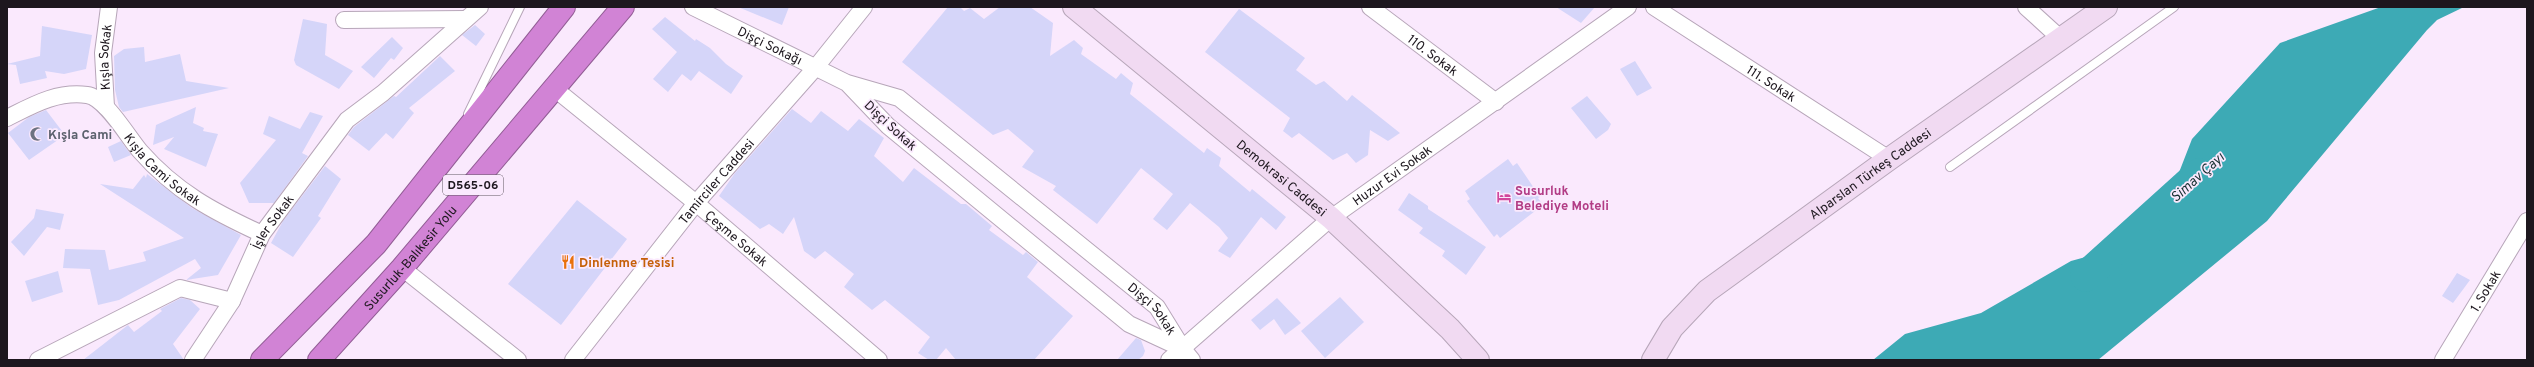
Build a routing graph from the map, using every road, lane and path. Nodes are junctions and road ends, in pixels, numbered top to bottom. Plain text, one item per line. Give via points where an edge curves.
1 (109, 7) edge
2 (480, 7) edge
3 (520, 7) edge
4 (564, 7) edge
5 (623, 7) edge
6 (693, 7) edge
7 (864, 7) edge
8 (1074, 7) edge
9 (1370, 7) edge
10 (1628, 7) edge
11 (2026, 7) edge
12 (2106, 7) edge
13 (2174, 7) edge
14 (1660, 9) edge
15 (466, 19) junction
16 (344, 20) dead end
17 (2060, 38) junction
18 (816, 67) junction
19 (847, 83) junction
20 (555, 89) junction
21 (1496, 102) junction
22 (106, 107) junction
23 (7, 118) edge
24 (450, 151) junction
25 (1889, 159) junction
26 (1950, 167) dead end
27 (696, 203) junction
28 (1331, 218) junction
29 (2527, 220) edge
30 (262, 234) junction
31 (402, 268) junction
32 (232, 301) junction
33 (1187, 355) edge
34 (38, 360) edge
35 (193, 360) edge
36 (262, 360) edge
37 (319, 360) edge
38 (518, 360) edge
39 (573, 360) edge
40 (880, 360) edge
41 (1169, 360) edge
42 (1478, 360) edge
43 (1653, 360) edge
44 (2443, 360) edge

1 - 22 street, Kışla Sokak via 103,53
2 - 15 street, İşler Sokak
3 - 24 lane
4 - 24 highway, D565-06
5 - 20 highway, Susurluk-Balıkesir Yolu / D565-06
6 - 18 street, Dişçi Sokağı
7 - 18 street, Tamirciler Caddesi
8 - 28 street, Demokrasi Caddesi
9 - 21 street, 110. Sokak
10 - 21 street, Huzur Evi Sokak
11 - 17 street
12 - 17 street, Alparslan Türkeş Caddesi
13 - 26 lane
14 - 25 street, 111. Sokak
15 - 16 street
15 - 30 street, İşler Sokak via 383,93 346,120
17 - 25 street, Alparslan Türkeş Caddesi
18 - 19 street, Dişçi Sokağı
18 - 27 street, Tamirciler Caddesi
19 - 33 street, Dişçi Sokak via 888,126 1129,324
19 - 33 street, Dişçi Sokak via 900,98 1157,307
20 - 27 street, Çeşme Sokak
20 - 31 highway, Susurluk-Balıkesir Yolu / D565-06
21 - 28 street, Huzur Evi Sokak
22 - 23 street, Kışla Cami Sokak via 88,95 50,97
22 - 30 street, Kışla Cami Sokak via 152,164 184,194 214,212
24 - 36 highway, D565-06 via 376,244
25 - 43 street, Alparslan Türkeş Caddesi via 1708,291 1672,328
27 - 39 street, Tamirciler Caddesi
27 - 40 street, Çeşme Sokak
28 - 33 street, Huzur Evi Sokak
28 - 42 street, Demokrasi Caddesi via 1450,329
29 - 44 street, 1. Sokak
30 - 32 street, İşler Sokak
31 - 37 highway, Susurluk-Balıkesir Yolu / D565-06
31 - 38 street
32 - 34 street via 180,288
32 - 35 street, İşler Sokak
33 - 41 street, Huzur Evi Sokak

